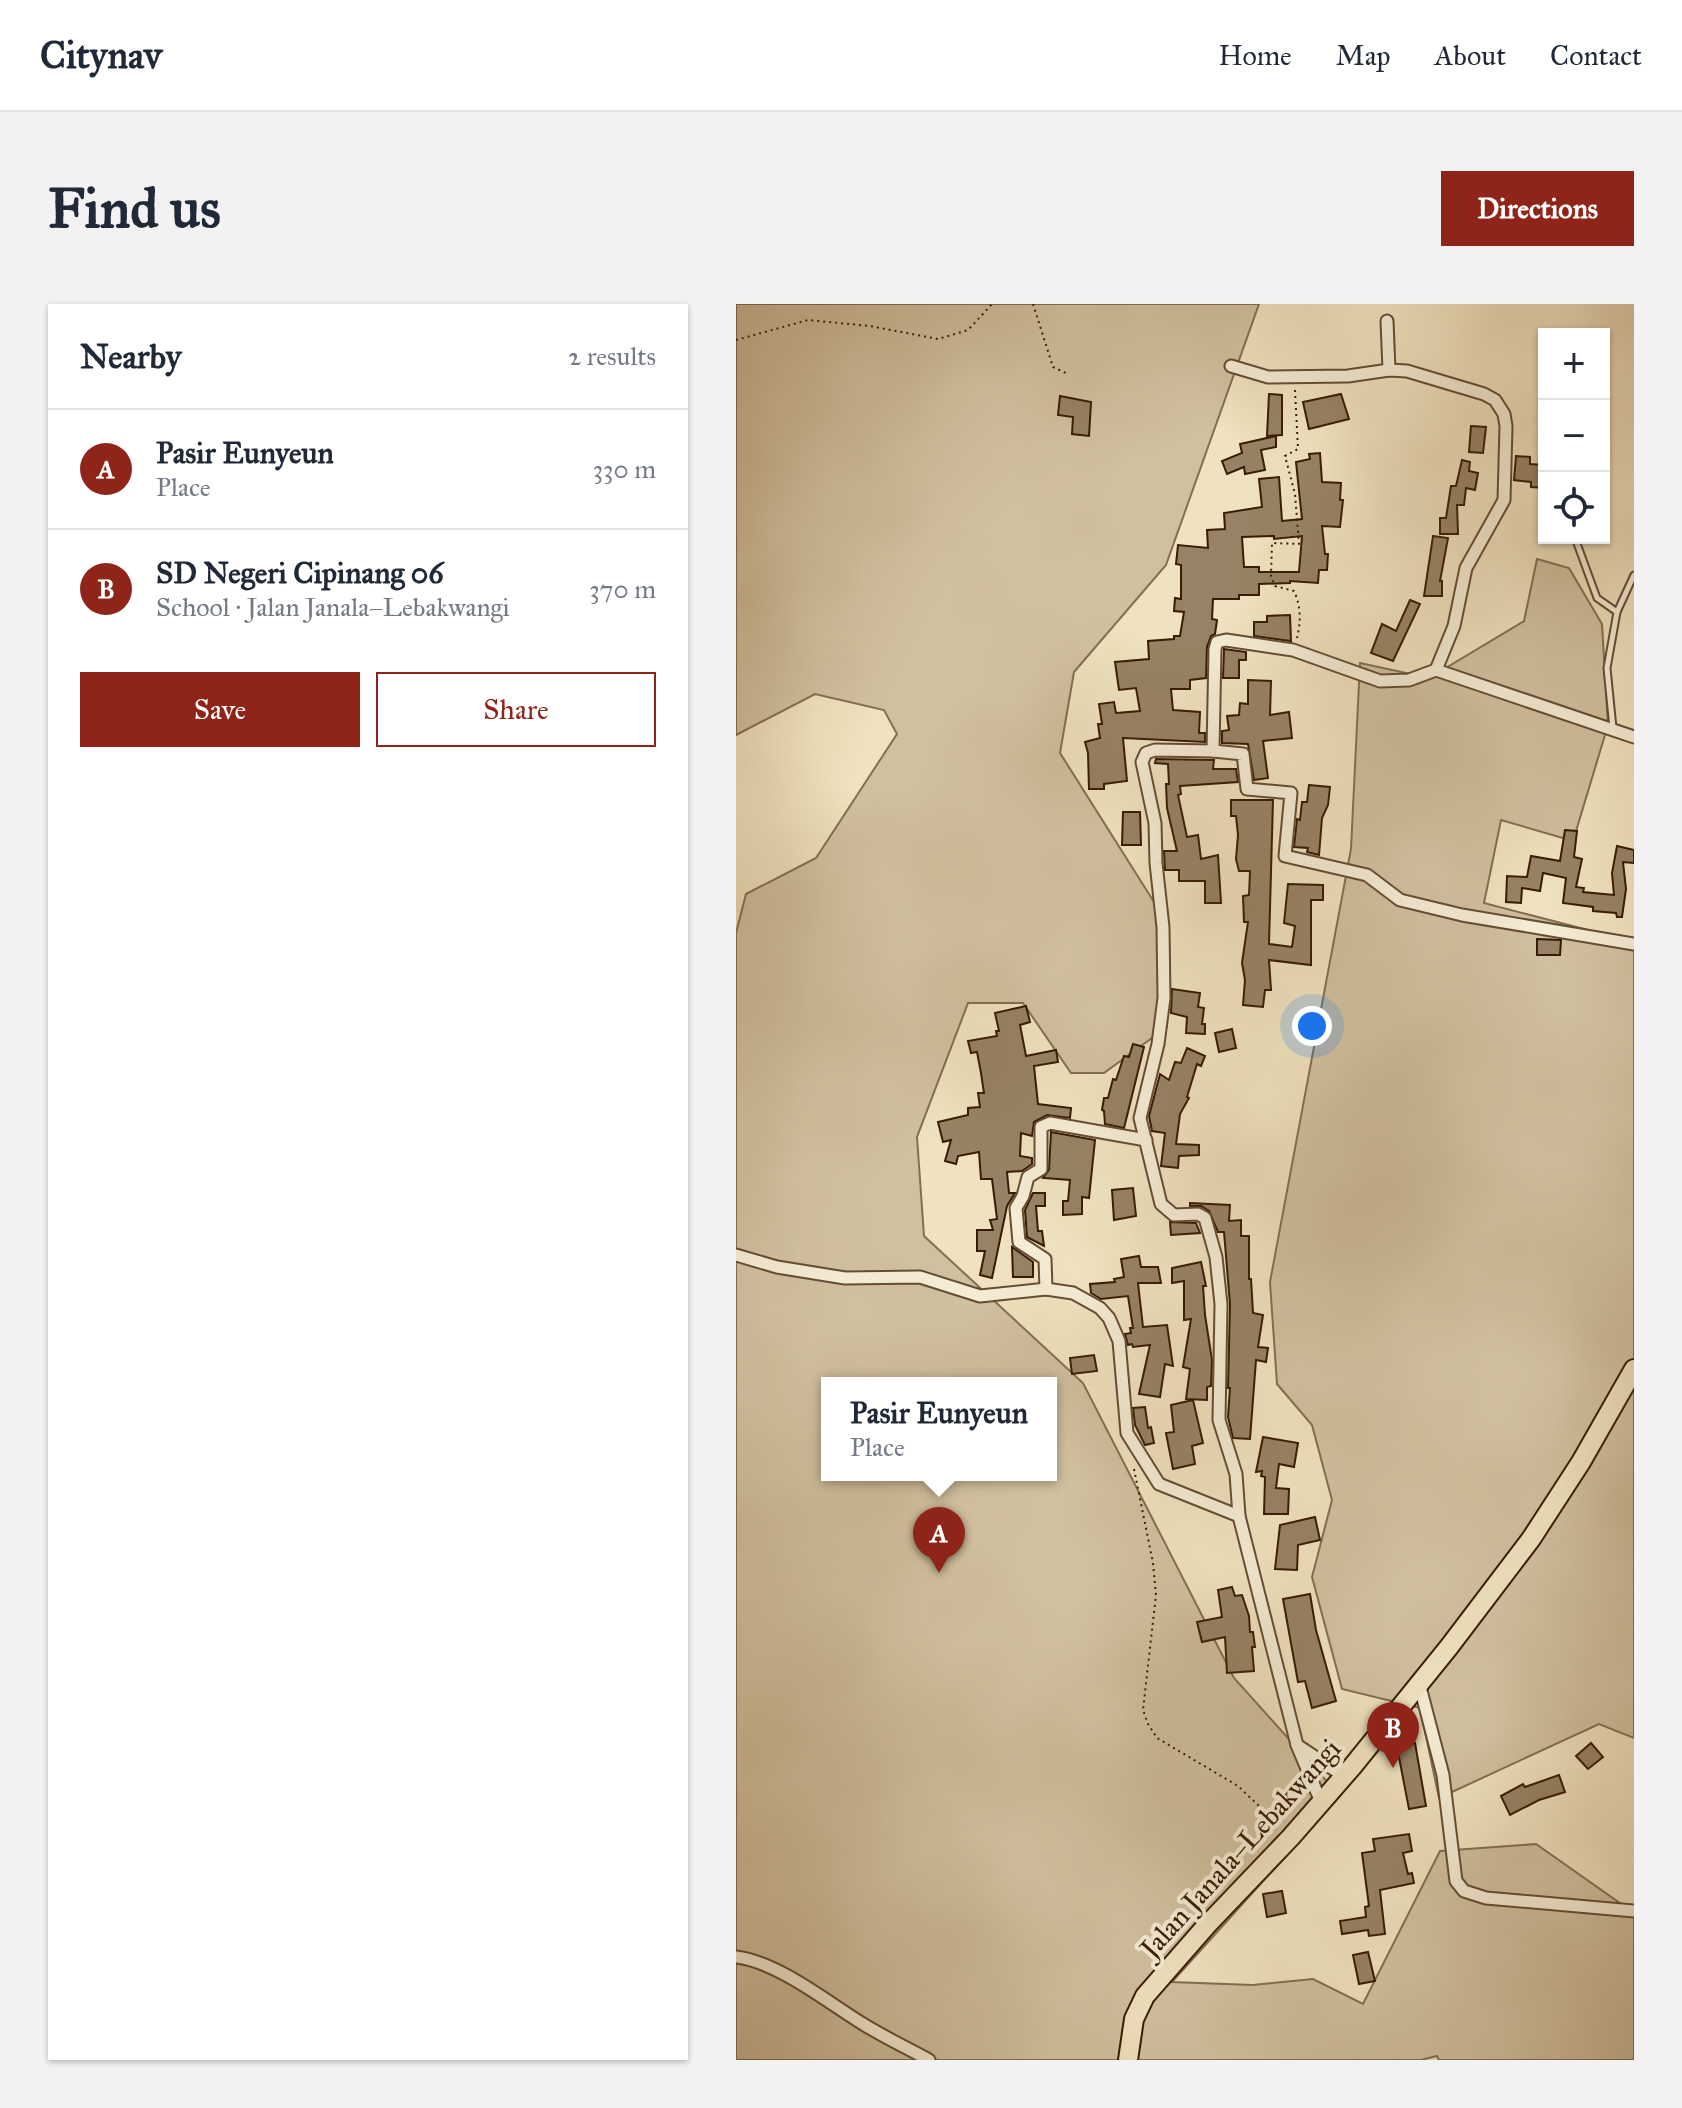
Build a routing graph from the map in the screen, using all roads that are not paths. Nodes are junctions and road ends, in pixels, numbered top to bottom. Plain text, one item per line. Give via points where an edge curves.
1 (1387, 321) dead end
2 (1231, 366) dead end
3 (1389, 370) junction
4 (1577, 544) edge
5 (1634, 575) edge
6 (1617, 612) junction
7 (1436, 670) junction
8 (1613, 729) junction
9 (1634, 737) edge
10 (1213, 751) junction
11 (1634, 944) edge
12 (1146, 1140) junction
13 (736, 1255) edge
14 (1046, 1289) junction
15 (1634, 1369) edge
16 (1239, 1516) junction
17 (1418, 1682) junction
18 (1297, 1745) junction
19 (1352, 1767) junction
20 (1321, 1802) junction
21 (1634, 1911) edge
22 (736, 1957) edge
23 (929, 2060) edge
24 (1128, 2060) edge

1 - 3 street
2 - 3 street via 1268,377
3 - 7 street via 1484,394 1504,414 1504,500 1466,568 1454,626
4 - 6 lane via 1597,598
5 - 6 lane
6 - 8 lane via 1607,668
7 - 8 street
7 - 10 street via 1409,680 1380,681 1293,650 1217,642
8 - 9 street
10 - 11 street via 1243,754 1247,789 1291,793 1285,856 1367,875 1400,900
10 - 12 street via 1155,750 1142,762 1155,823 1163,927 1162,1013 1140,1118
12 - 14 street via 1050,1123 1041,1127 1041,1169 1028,1177 1016,1208 1019,1242 1045,1259
12 - 16 street via 1161,1204 1174,1215 1205,1218 1216,1257 1221,1304 1219,1420 1236,1474
13 - 14 street via 845,1278 920,1277 980,1296
14 - 16 street via 1073,1293 1109,1318 1119,1341 1127,1433 1159,1484
15 - 17 main road, Jalan Janala–Lebakwangi via 1531,1539
16 - 18 street
17 - 19 main road, Jalan Janala–Lebakwangi
17 - 21 street via 1443,1775 1456,1881 1464,1891 1486,1898
18 - 19 street via 1336,1771
18 - 20 street
19 - 20 main road, Jalan Janala–Lebakwangi
20 - 24 main road, Jalan Janala–Lebakwangi via 1145,1996 1134,2019
22 - 23 street via 780,1973

